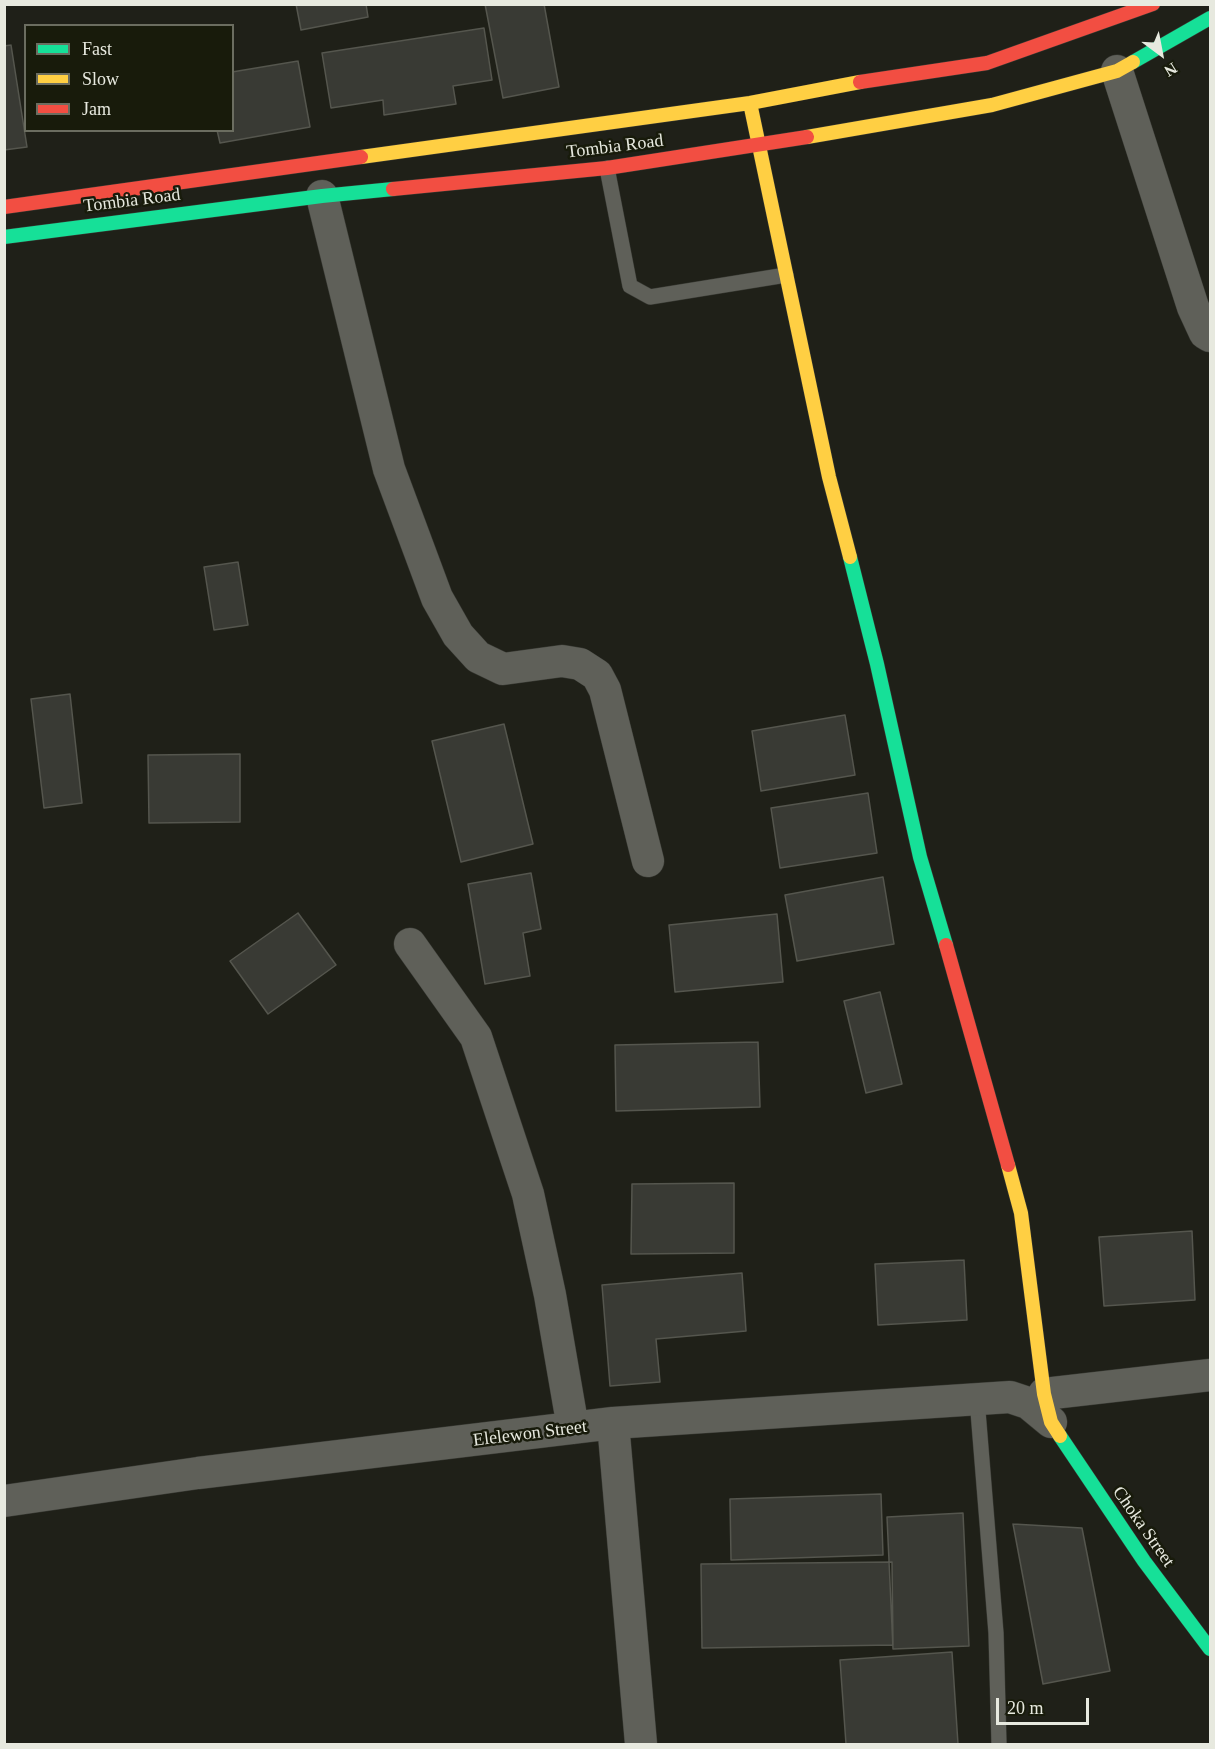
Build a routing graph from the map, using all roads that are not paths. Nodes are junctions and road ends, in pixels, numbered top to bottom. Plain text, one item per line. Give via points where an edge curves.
1 (1153, 4) edge
2 (1210, 18) edge
3 (1117, 71) junction
4 (750, 103) junction
5 (758, 145) junction
6 (607, 168) junction
7 (322, 196) junction
8 (4, 207) edge
9 (4, 237) edge
10 (786, 275) junction
11 (1210, 336) edge
12 (648, 861) dead end
13 (410, 944) dead end
14 (1210, 1375) edge
15 (977, 1399) junction
16 (1048, 1408) junction
17 (614, 1424) junction
18 (573, 1428) junction
19 (4, 1501) edge
20 (1210, 1648) edge
21 (641, 1744) edge
22 (999, 1744) edge

1 - 4 main road, Tombia Road via 987,63
2 - 3 main road, Tombia Road
3 - 5 main road, Tombia Road via 992,105
3 - 11 street via 1193,307
4 - 5 main road
4 - 8 main road, Tombia Road
5 - 6 main road, Tombia Road
5 - 10 main road
6 - 7 main road, Tombia Road
6 - 10 lane via 630,286 650,297
7 - 9 main road, Tombia Road
7 - 12 street via 389,469 437,598 458,635 478,657 503,669 562,662 580,664 597,675 605,690
10 - 16 main road via 829,477 877,664 920,857 1021,1213
13 - 18 street via 476,1037 528,1194
14 - 16 street
15 - 16 street, Elelewon Street via 1010,1397
15 - 17 street, Elelewon Street
15 - 22 lane via 996,1633
16 - 20 main road, Choka Street via 1072,1457
17 - 18 street, Elelewon Street
17 - 21 street
18 - 19 street, Elelewon Street via 198,1473

